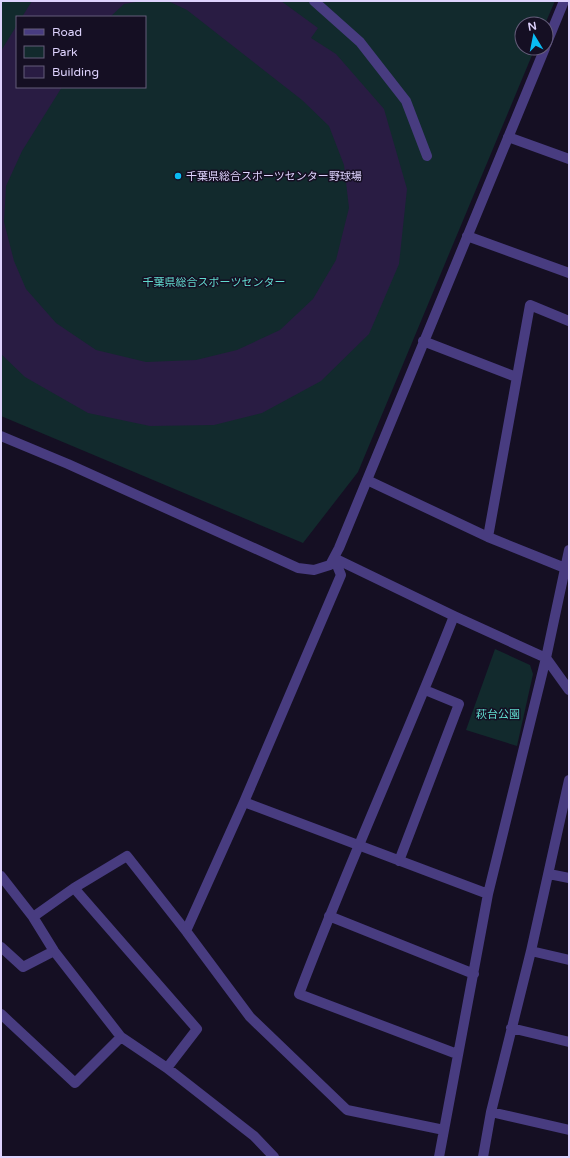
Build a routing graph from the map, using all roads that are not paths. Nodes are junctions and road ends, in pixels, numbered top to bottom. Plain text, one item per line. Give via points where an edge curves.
1 (314, 1) edge
2 (566, 4) edge
3 (554, 30) edge
4 (542, 56) edge
5 (508, 137) junction
6 (427, 156) dead end
7 (569, 159) edge
8 (467, 236) junction
9 (569, 273) edge
10 (569, 321) edge
11 (423, 341) junction
12 (516, 377) junction
13 (1, 436) edge
14 (367, 480) junction
15 (488, 537) junction
16 (569, 550) edge
17 (334, 558) junction
18 (565, 568) junction
19 (454, 616) junction
20 (546, 658) junction
21 (425, 690) junction
22 (569, 690) edge
23 (569, 780) edge
24 (567, 794) edge
25 (244, 802) junction
26 (359, 844) junction
27 (400, 860) junction
28 (549, 874) junction
29 (1, 876) edge
30 (569, 878) edge
31 (74, 888) junction
32 (488, 894) junction
33 (329, 916) junction
34 (33, 917) junction
35 (186, 931) junction
36 (1, 947) edge
37 (54, 951) junction
38 (531, 951) junction
39 (569, 960) edge
40 (474, 974) junction
41 (1, 1014) edge
42 (511, 1028) junction
43 (121, 1037) junction
44 (569, 1042) edge
45 (457, 1054) junction
46 (167, 1068) junction
47 (491, 1112) junction
48 (444, 1130) junction
49 (569, 1130) edge
50 (274, 1157) edge
51 (439, 1157) edge
52 (482, 1157) edge

1 - 6 street via 360,42 406,101
2 - 3 street
4 - 5 street
5 - 7 street
5 - 8 street
8 - 9 street
8 - 11 street
10 - 12 street via 530,305
11 - 12 street
11 - 14 street
12 - 15 street
13 - 17 street via 298,568 314,570 330,565
14 - 15 street
14 - 17 street
15 - 18 street
16 - 18 street
17 - 19 street
17 - 25 street via 341,575
18 - 20 street
19 - 20 street
19 - 21 street
20 - 22 street
20 - 32 street
21 - 26 street
21 - 27 street via 459,704
23 - 24 street
24 - 28 street
25 - 26 street
25 - 35 street
26 - 27 street
26 - 33 street
27 - 32 street
28 - 30 street
28 - 38 street
29 - 34 street
31 - 34 street
31 - 35 street via 127,856
31 - 46 street via 197,1029
32 - 40 street
33 - 40 street
33 - 45 street via 300,994
34 - 37 street
35 - 48 street via 250,1017 347,1110
36 - 37 street via 24,968
37 - 43 street
38 - 39 street
38 - 42 street
40 - 45 street
41 - 43 street via 75,1083
42 - 44 street
42 - 47 street
43 - 46 street
45 - 48 street
46 - 50 street via 254,1136
47 - 49 street
47 - 52 street
48 - 51 street

